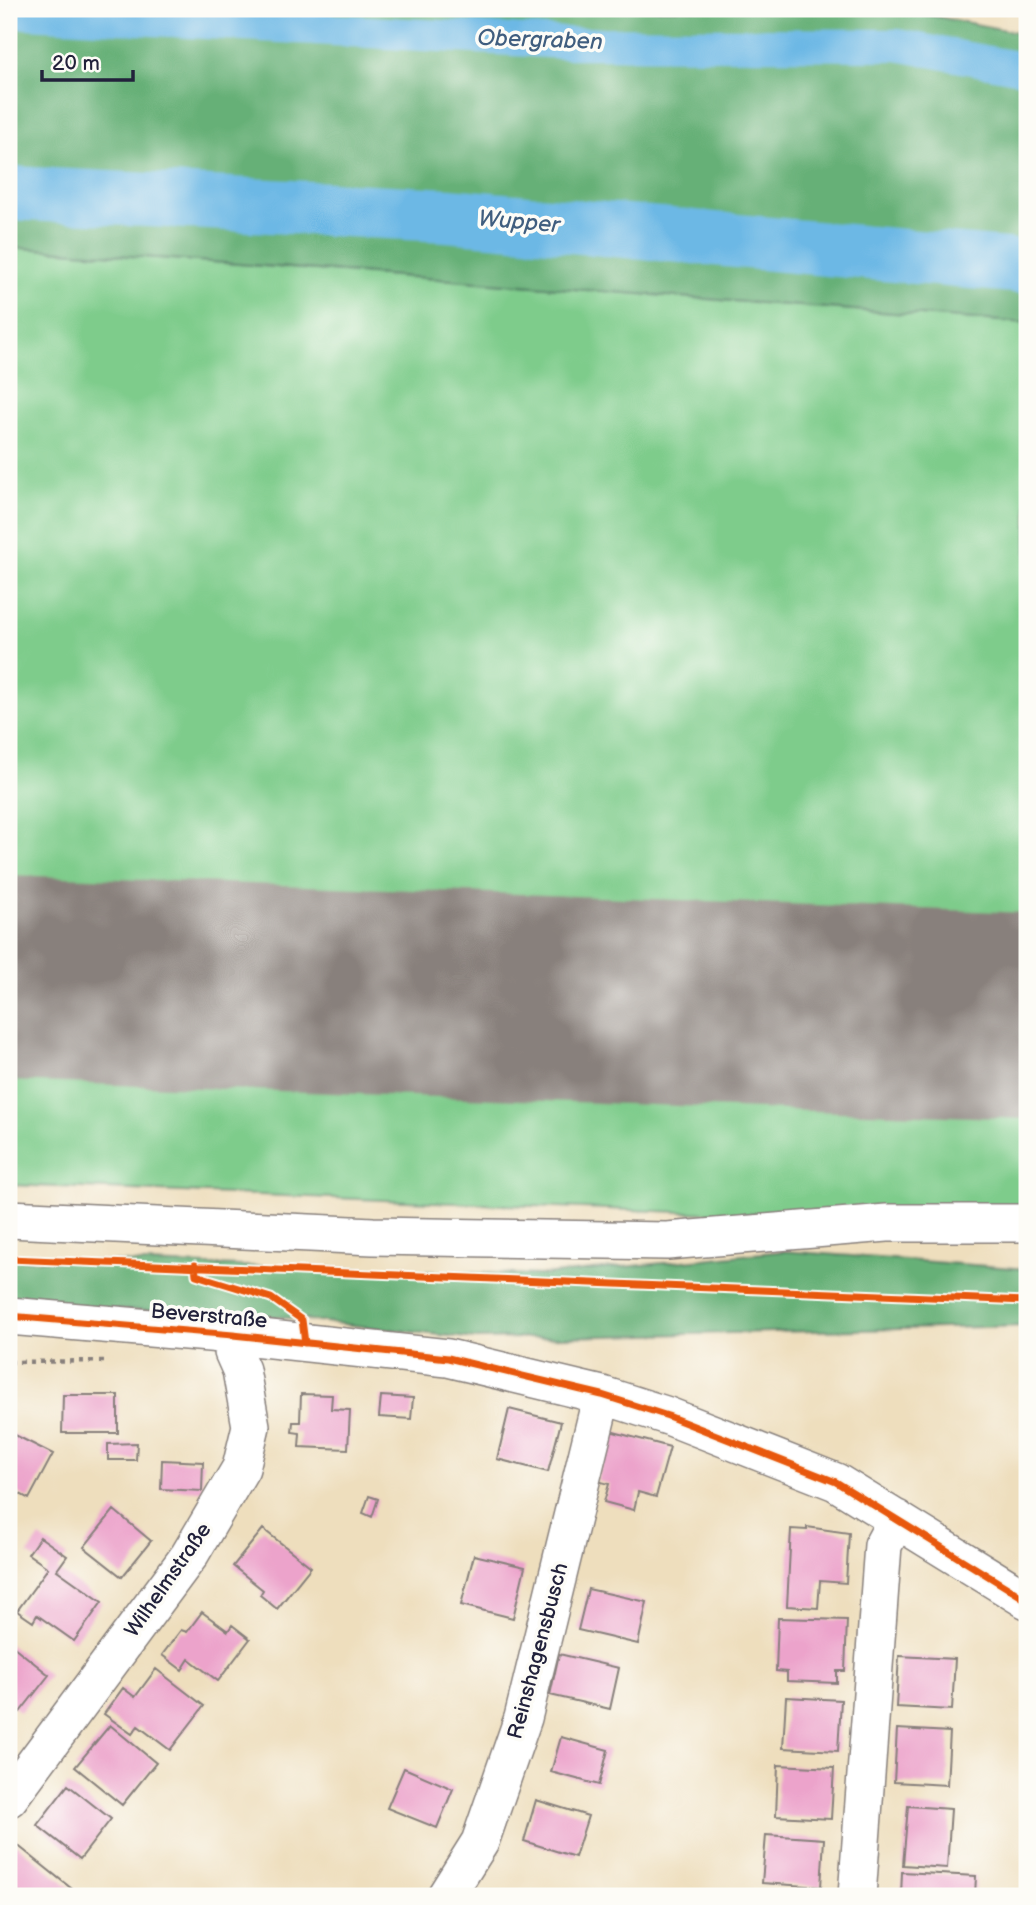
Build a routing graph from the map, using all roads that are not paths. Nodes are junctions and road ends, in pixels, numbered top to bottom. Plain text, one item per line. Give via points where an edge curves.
1 (9, 1219) edge
2 (1027, 1223) edge
3 (9, 1316) edge
4 (233, 1335) junction
5 (602, 1395) junction
6 (897, 1519) junction
7 (1027, 1600) edge
8 (9, 1798) edge
9 (446, 1896) edge
10 (858, 1896) edge

1 - 2 street via 373,1236 667,1241 887,1223
3 - 4 street, Beverstraße
4 - 5 street, Beverstraße via 448,1358
4 - 8 street, Wilhelmstraße via 251,1426 241,1468 189,1556
5 - 6 street, Beverstraße via 836,1482
5 - 9 street, Reinshagensbusch via 523,1718 480,1842
6 - 7 street, Beverstraße
6 - 10 street via 883,1545

